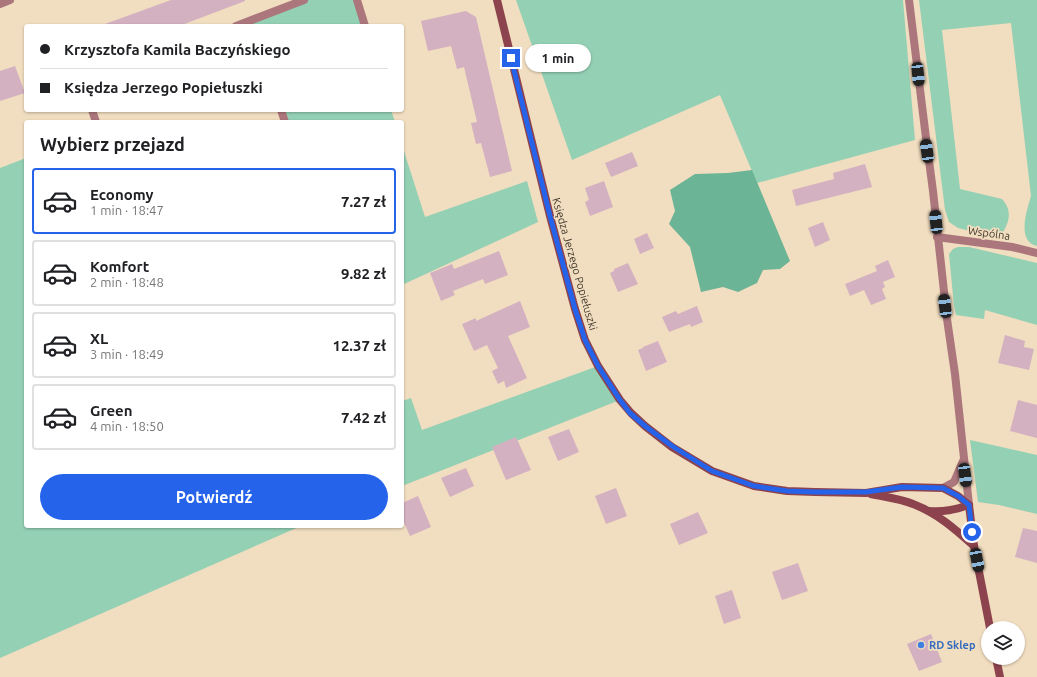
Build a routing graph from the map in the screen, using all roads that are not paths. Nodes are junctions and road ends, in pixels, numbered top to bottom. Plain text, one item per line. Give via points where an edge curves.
1 (10, 0) edge
2 (305, 0) edge
3 (357, 0) edge
4 (497, 0) edge
5 (909, 0) edge
6 (0, 4) edge
7 (241, 24) edge
8 (253, 24) edge
9 (364, 24) edge
10 (937, 237) junction
11 (1037, 253) edge
12 (963, 460) junction
13 (943, 488) junction
14 (866, 492) junction
15 (969, 505) junction
16 (928, 511) junction
17 (974, 546) junction
18 (989, 621) edge
19 (997, 665) edge
20 (1000, 677) edge

1 - 6 street
2 - 7 street
2 - 8 street via 252,22
3 - 9 street
4 - 14 street, Księdza Jerzego Popiełuszki via 575,309 585,340 620,400 645,426 712,471 754,486 787,491
5 - 10 street
10 - 11 street, Wspólna
10 - 12 street via 955,374
12 - 13 street via 954,482
12 - 15 street
13 - 14 street, Księdza Jerzego Popiełuszki via 902,487
13 - 15 street
14 - 16 street, Księdza Jerzego Popiełuszki via 912,503
15 - 16 street via 942,512
15 - 17 street
16 - 17 street, Księdza Jerzego Popiełuszki via 950,525
17 - 18 street
19 - 20 street

